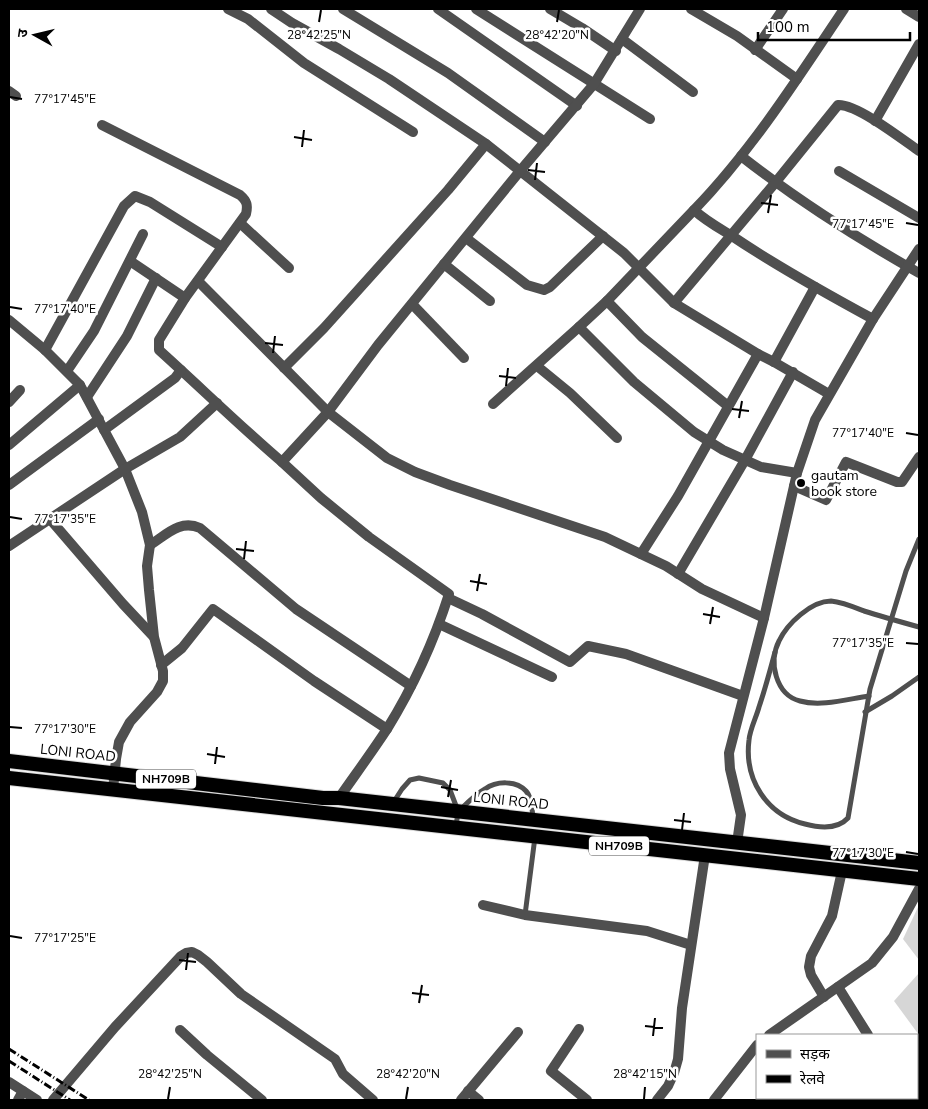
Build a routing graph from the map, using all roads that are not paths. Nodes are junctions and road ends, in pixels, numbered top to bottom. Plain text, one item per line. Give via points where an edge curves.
1 (228, 9) edge
2 (271, 9) edge
3 (342, 9) edge
4 (438, 9) edge
5 (476, 9) edge
6 (550, 9) edge
7 (783, 9) edge
8 (844, 9) edge
9 (906, 9) edge
10 (637, 10) edge
11 (696, 10) edge
12 (919, 17) edge
13 (622, 39) junction
14 (919, 44) edge
15 (755, 50) junction
16 (616, 51) junction
17 (797, 80) junction
18 (594, 84) junction
19 (693, 92) dead end
20 (577, 106) junction
21 (650, 119) dead end
22 (875, 121) junction
23 (102, 125) dead end
24 (413, 132) dead end
25 (545, 142) junction
26 (486, 144) junction
27 (919, 151) edge
28 (741, 156) junction
29 (520, 171) junction
30 (839, 171) dead end
31 (776, 183) junction
32 (694, 210) junction
33 (919, 218) edge
34 (240, 223) junction
35 (143, 234) dead end
36 (731, 235) junction
37 (603, 236) junction
38 (466, 238) junction
39 (222, 247) junction
40 (919, 249) edge
41 (130, 261) junction
42 (444, 264) junction
43 (906, 266) junction
44 (289, 268) dead end
45 (639, 269) junction
46 (919, 273) edge
47 (156, 278) junction
48 (198, 281) junction
49 (814, 287) junction
50 (185, 298) junction
51 (490, 301) dead end
52 (607, 301) junction
53 (674, 303) junction
54 (412, 304) junction
55 (873, 319) junction
56 (9, 320) edge
57 (579, 328) junction
58 (45, 350) junction
59 (758, 354) junction
60 (464, 358) dead end
61 (774, 362) junction
62 (537, 366) junction
63 (284, 368) junction
64 (182, 370) junction
65 (67, 371) junction
66 (793, 372) junction
67 (80, 385) junction
68 (20, 390) dead end
69 (829, 394) junction
70 (87, 396) junction
71 (9, 402) edge
72 (218, 403) junction
73 (494, 404) dead end
74 (728, 406) junction
75 (328, 412) junction
76 (98, 419) junction
77 (104, 430) junction
78 (617, 438) dead end
79 (709, 441) junction
80 (9, 445) edge
81 (919, 457) edge
82 (745, 460) junction
83 (282, 462) junction
84 (125, 469) junction
85 (797, 473) junction
86 (9, 485) edge
87 (794, 486) junction
88 (50, 518) junction
89 (919, 539) edge
90 (150, 545) junction
91 (9, 546) edge
92 (641, 554) junction
93 (678, 574) junction
94 (448, 598) junction
95 (764, 618) junction
96 (890, 619) junction
97 (439, 624) junction
98 (919, 627) edge
99 (154, 637) junction
100 (776, 652) junction
101 (161, 665) junction
102 (552, 677) dead end
103 (919, 677) edge
104 (411, 686) junction
105 (743, 696) junction
106 (868, 696) junction
107 (865, 712) junction
108 (387, 729) junction
109 (9, 761) edge
110 (115, 773) junction
111 (9, 778) edge
112 (113, 790) junction
113 (339, 798) junction
114 (393, 804) junction
115 (458, 811) junction
116 (533, 820) junction
117 (456, 828) junction
118 (535, 837) junction
119 (737, 842) junction
120 (706, 855) junction
121 (919, 863) edge
122 (842, 871) junction
123 (919, 879) edge
124 (919, 889) edge
125 (483, 906) dead end
126 (525, 915) junction
127 (692, 945) junction
128 (838, 987) junction
129 (824, 997) junction
130 (579, 1029) dead end
131 (180, 1030) dead end
132 (518, 1032) dead end
133 (770, 1034) edge
134 (867, 1034) edge
135 (756, 1046) edge
136 (9, 1082) edge
137 (468, 1091) junction
138 (21, 1096) edge
139 (36, 1100) edge
140 (53, 1100) edge
141 (262, 1100) edge
142 (373, 1100) edge
143 (460, 1100) edge
144 (479, 1100) edge
145 (588, 1100) edge
146 (657, 1100) edge
147 (714, 1100) edge

1 - 24 street via 248,19 304,64
2 - 26 street via 389,79
3 - 25 street via 448,73
4 - 20 street
5 - 18 street
6 - 16 street
7 - 15 street
8 - 17 street
9 - 12 street
10 - 13 street
11 - 15 street
13 - 16 street
13 - 19 street
14 - 22 street
15 - 17 street
16 - 18 street
17 - 28 street
18 - 20 street
18 - 21 street
20 - 25 street
22 - 27 street
22 - 31 street via 846,105 838,105
23 - 34 street via 240,195 248,207
25 - 29 street
26 - 29 street
26 - 63 street via 324,328
28 - 31 street
28 - 32 street
29 - 37 street
29 - 38 street
30 - 33 street
31 - 36 street
31 - 43 street
32 - 36 street
32 - 45 street
34 - 39 street
34 - 44 street
35 - 41 street
36 - 49 street
36 - 53 street
37 - 38 street via 544,290 527,285
37 - 45 street
38 - 42 street
39 - 48 street
39 - 58 street via 135,196 124,206
40 - 43 street
41 - 47 street
41 - 65 street via 94,331
42 - 51 street
42 - 54 street
43 - 46 street
43 - 55 street
45 - 52 street
45 - 53 street
47 - 50 street
47 - 70 street via 127,336
48 - 50 street
48 - 63 street
49 - 55 street
49 - 61 street
50 - 64 street via 158,345 159,350
52 - 57 street
52 - 74 street via 642,337
53 - 59 street
54 - 60 street
54 - 75 street
55 - 69 street
56 - 58 street
57 - 62 street
57 - 79 street via 634,382
58 - 65 street
59 - 61 street
59 - 74 street
61 - 66 street
62 - 73 street
62 - 78 street
63 - 75 street
64 - 72 street
64 - 77 street
65 - 67 street
66 - 69 street
66 - 82 street
67 - 70 street
67 - 80 street
68 - 71 street
69 - 85 street via 815,420
70 - 76 street
72 - 83 street
72 - 84 street via 180,437
74 - 79 street
75 - 83 street
75 - 92 street via 387,458 415,472 605,536
76 - 77 street
76 - 86 street
77 - 84 street
79 - 82 street
79 - 92 street
81 - 87 street via 902,482 846,462 826,500
82 - 85 street via 761,467
82 - 93 street
83 - 94 street via 369,537 449,594
84 - 88 street
84 - 90 street via 142,512
85 - 87 street
87 - 95 street
88 - 91 street
88 - 99 street
89 - 96 lane
90 - 99 street via 147,566
90 - 104 street via 183,525 200,528 296,609
92 - 93 street
93 - 95 street
94 - 97 street
94 - 105 street via 570,662 588,646 626,654
95 - 105 street
96 - 98 lane
96 - 100 lane via 839,602 824,602 804,611 778,641
96 - 106 lane
97 - 102 street
97 - 104 street
99 - 101 street
100 - 106 lane via 776,676 781,689 792,698 817,703
100 - 107 lane via 749,739 748,757 756,785 776,812 792,821 826,828 842,825 848,818
101 - 108 street via 182,648 213,609
101 - 110 street via 163,681 157,692 130,722 119,742
103 - 107 lane
104 - 108 street
105 - 119 street via 729,753 741,815
106 - 107 lane
108 - 113 street
109 - 110 highway, LONI ROAD / NH709B
110 - 112 street
110 - 113 highway, LONI ROAD / NH709B
111 - 112 highway, NH709B
112 - 117 highway, NH709B
113 - 114 highway, LONI ROAD / NH709B
114 - 115 highway, LONI ROAD / NH709B
114 - 115 lane via 402,788 410,780 419,778 443,783 450,790
115 - 116 highway, LONI ROAD / NH709B
115 - 116 lane via 485,789 507,783 526,790
115 - 117 lane
116 - 119 highway, LONI ROAD / NH709B
117 - 118 highway, NH709B
118 - 120 highway, NH709B
118 - 126 lane
119 - 121 highway, LONI ROAD / NH709B
120 - 122 highway, NH709B
120 - 127 street
122 - 123 highway, NH709B
122 - 129 street via 832,916 810,956 811,975
124 - 128 street via 882,952
125 - 126 street
126 - 127 street via 647,931
127 - 146 street via 678,1059 671,1080
128 - 129 street
128 - 134 street
129 - 133 street
130 - 145 street via 551,1071
131 - 141 street
132 - 137 street
135 - 147 street
136 - 138 street
137 - 143 street
137 - 144 street
138 - 139 street
140 - 142 street via 181,956 192,952 208,962 241,994 335,1060 343,1074

